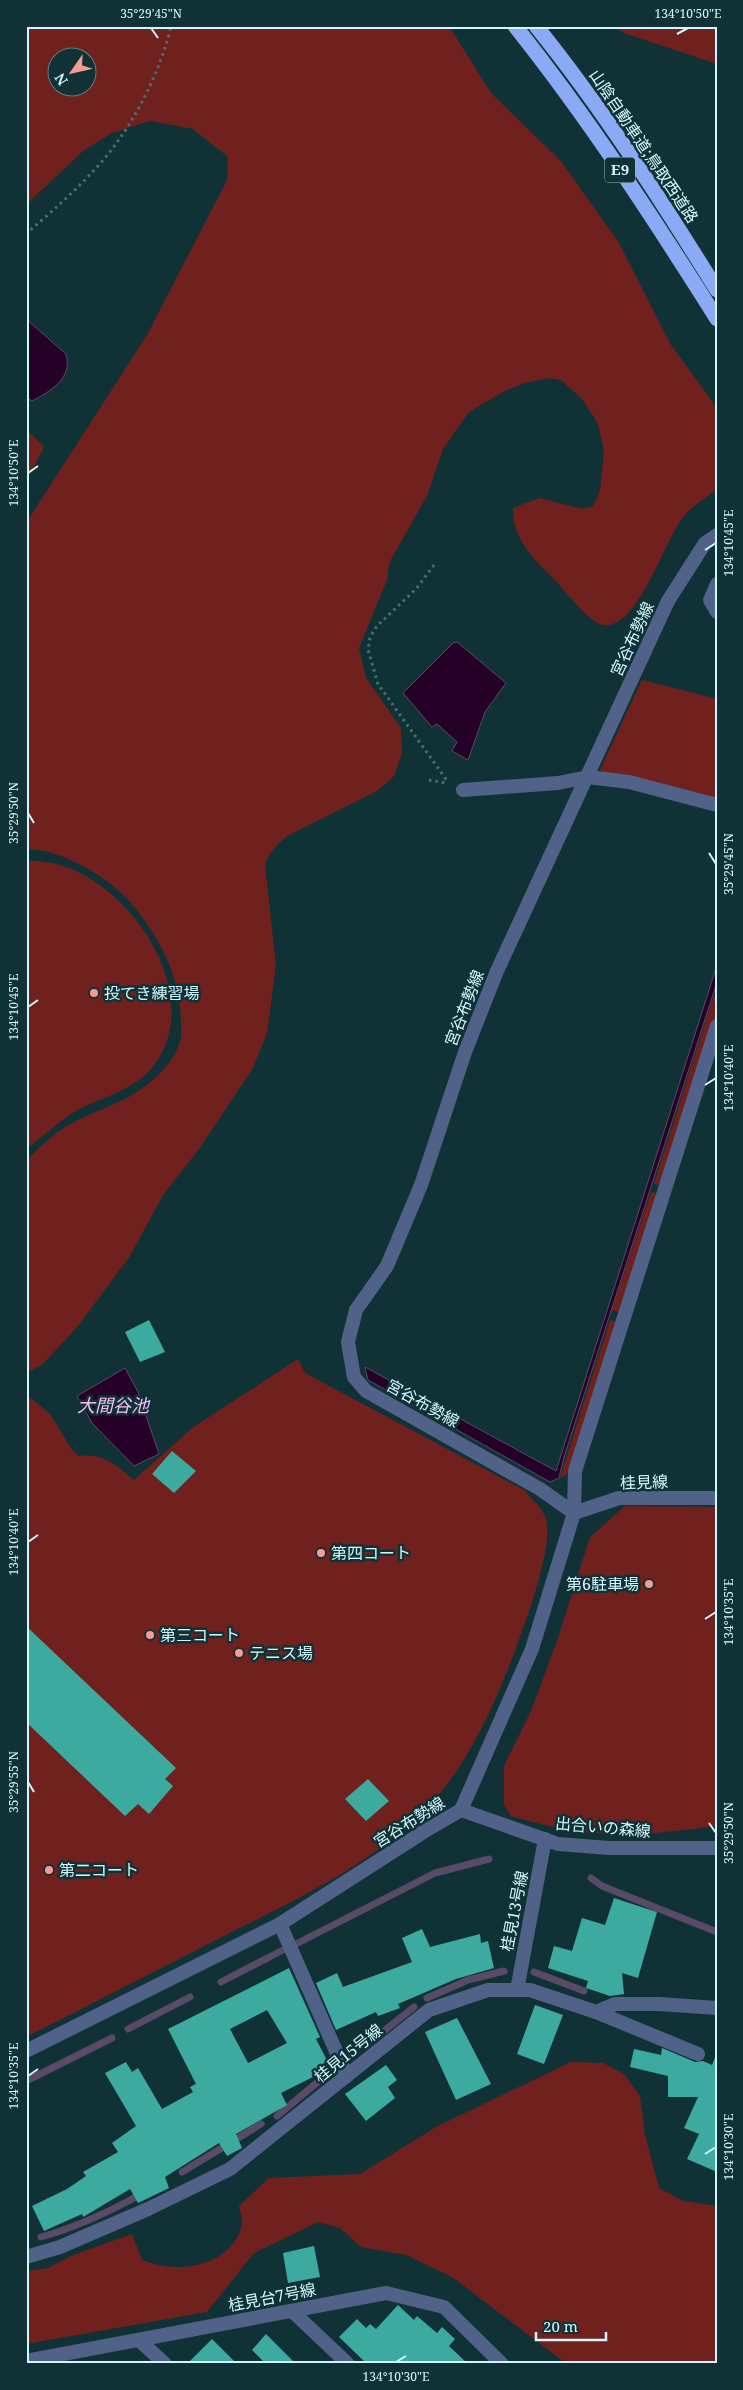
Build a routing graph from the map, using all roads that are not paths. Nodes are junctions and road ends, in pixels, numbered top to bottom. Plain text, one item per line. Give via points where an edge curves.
1 (516, 26) edge
2 (536, 26) edge
3 (717, 290) edge
4 (717, 319) edge
5 (717, 535) edge
6 (717, 584) edge
7 (717, 612) edge
8 (588, 777) junction
9 (463, 790) road end
10 (717, 805) edge
11 (717, 1026) edge
12 (717, 1498) edge
13 (574, 1513) junction
14 (461, 1810) junction
15 (545, 1839) junction
16 (717, 1848) edge
17 (280, 1924) junction
18 (517, 1990) junction
19 (717, 2008) edge
20 (596, 2012) junction
21 (26, 2051) edge
22 (698, 2054) dead end
23 (347, 2076) junction
24 (26, 2257) edge
25 (292, 2311) junction
26 (139, 2340) junction
27 (26, 2361) edge
28 (165, 2364) edge
29 (348, 2364) edge
30 (502, 2364) edge

1 - 4 highway, 山陰自動車道;鳥取西道路 / E9 via 657,224
2 - 3 highway, 山陰自動車道;鳥取西道路 / E9 via 571,70
5 - 8 street, 宮谷布勢線 via 705,543 668,600
6 - 7 street via 710,600
8 - 9 street
8 - 10 street via 629,782
8 - 13 street, 宮谷布勢線 via 497,971 465,1052 422,1185 387,1266 356,1310 348,1342 354,1377 366,1391 540,1489
11 - 13 street via 575,1471
12 - 13 street, 桂見線 via 619,1498
13 - 14 street, 宮谷布勢線 via 532,1649
14 - 15 street, 出合いの森線
14 - 17 street, 宮谷布勢線
15 - 16 street, 出合いの森線 via 558,1844 609,1848
15 - 18 street, 桂見13号線
17 - 21 street, 宮谷布勢線
17 - 23 street
18 - 20 street, 桂見15号線 via 530,1990
18 - 23 street, 桂見15号線 via 488,1990 429,2010
19 - 20 street via 615,2004
20 - 22 street, 桂見15号線
23 - 24 street, 桂見15号線 via 230,2169 60,2247
25 - 26 street, 桂見台7号線
25 - 29 street
25 - 30 street, 桂見台7号線 via 386,2293 410,2297 444,2307
26 - 27 street, 桂見台7号線
26 - 28 street

